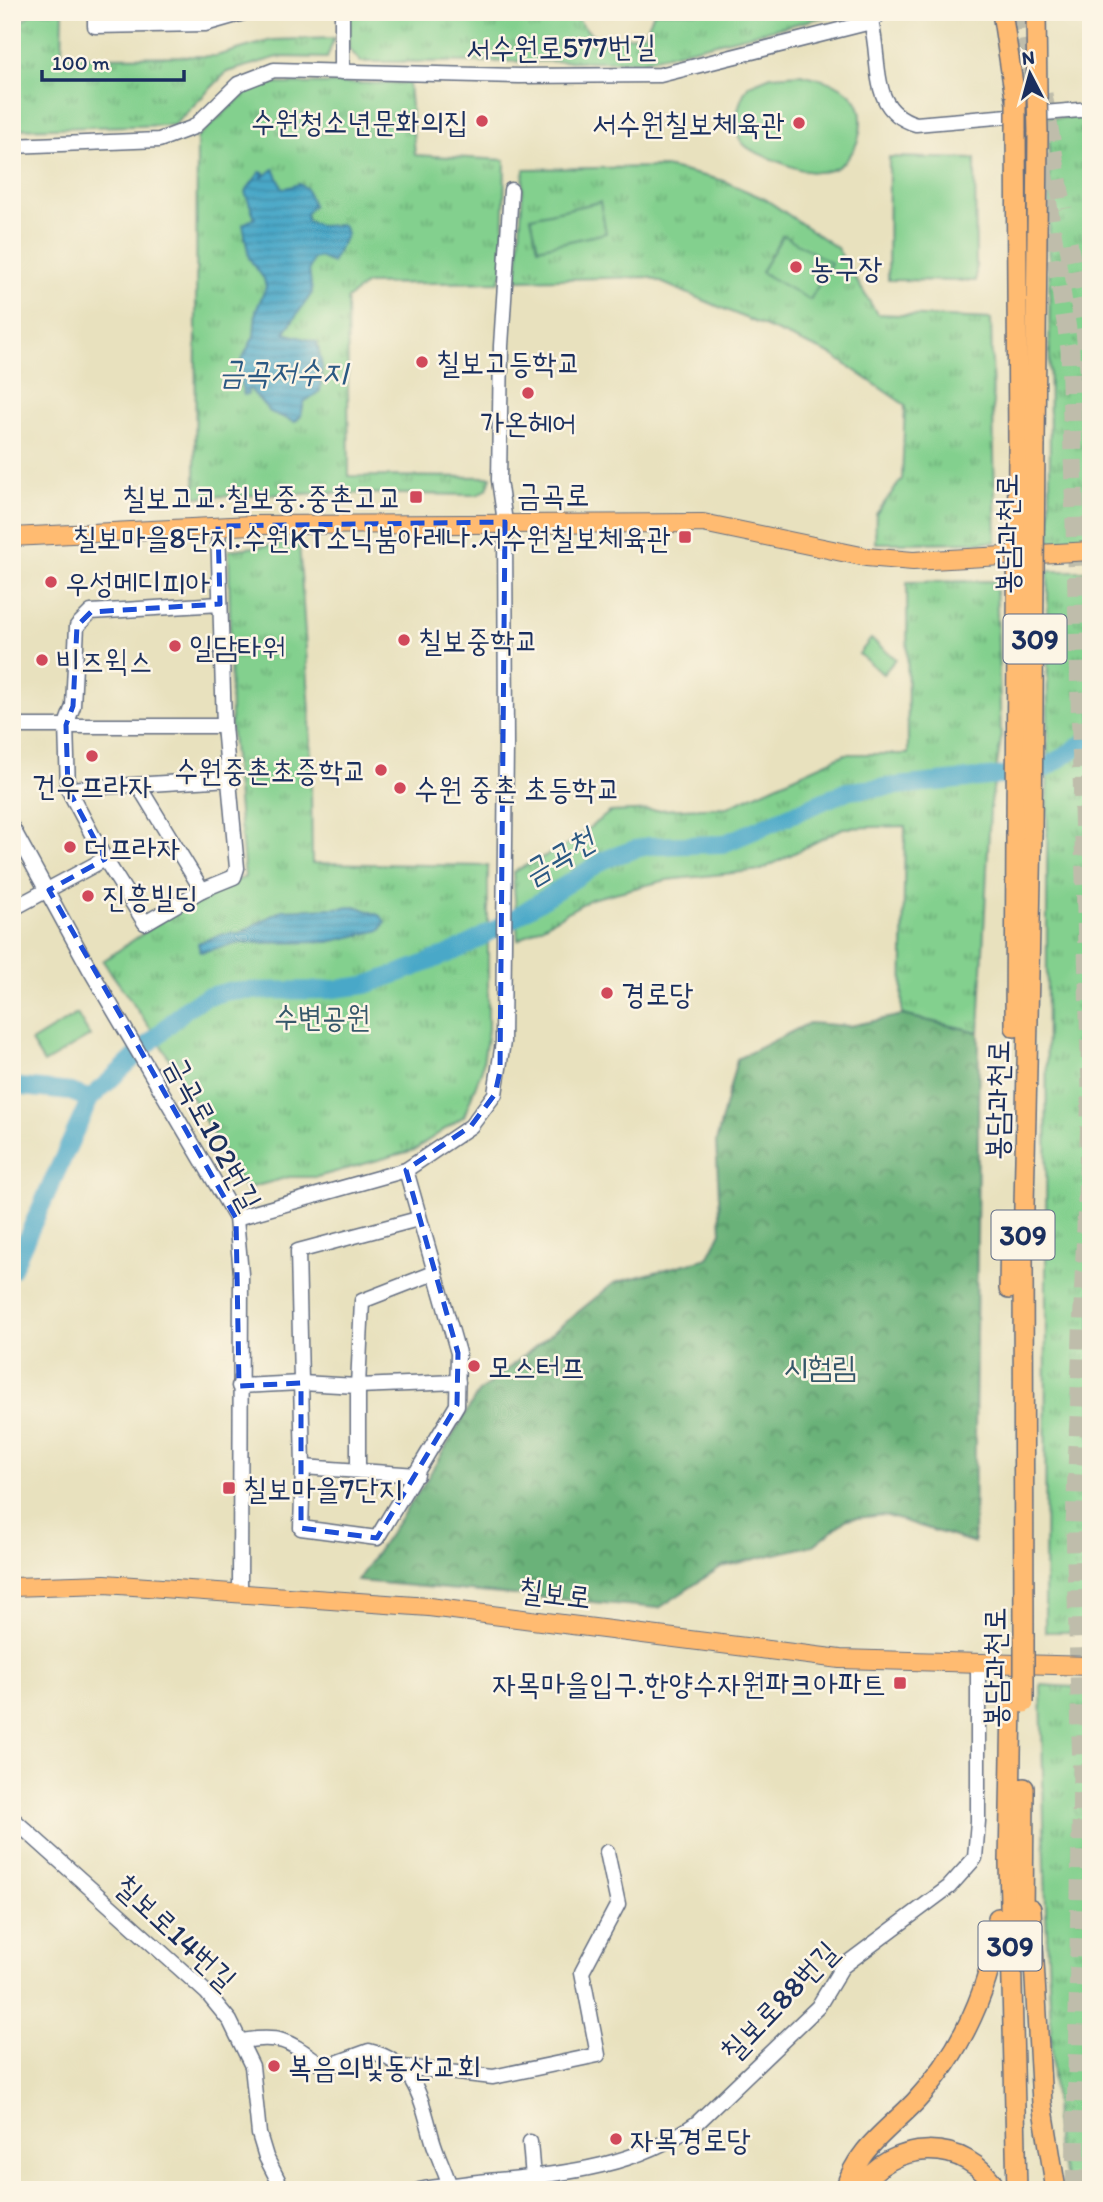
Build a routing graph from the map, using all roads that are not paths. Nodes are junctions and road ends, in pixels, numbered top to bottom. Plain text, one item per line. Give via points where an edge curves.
1 (95, 12) edge
2 (247, 12) edge
3 (342, 12) edge
4 (1002, 12) edge
5 (1016, 12) edge
6 (1036, 12) edge
7 (876, 17) edge
8 (205, 18) edge
9 (342, 72) junction
10 (1016, 100) junction
11 (1091, 110) edge
12 (12, 146) edge
13 (511, 190) dead end
14 (1027, 446) junction
15 (505, 522) junction
16 (218, 526) junction
17 (12, 537) edge
18 (1091, 551) edge
19 (220, 604) junction
20 (66, 725) junction
21 (12, 726) edge
22 (224, 726) junction
23 (230, 779) junction
24 (138, 785) junction
25 (68, 789) junction
26 (12, 827) edge
27 (105, 859) junction
28 (49, 890) junction
29 (202, 890) junction
30 (12, 909) edge
31 (406, 1170) junction
32 (236, 1218) junction
33 (418, 1219) junction
34 (435, 1273) junction
35 (458, 1382) junction
36 (301, 1383) junction
37 (239, 1386) junction
38 (358, 1386) junction
39 (303, 1467) junction
40 (358, 1469) junction
41 (417, 1475) junction
42 (12, 1587) edge
43 (240, 1594) junction
44 (978, 1662) junction
45 (1091, 1666) edge
46 (12, 1820) edge
47 (607, 1852) dead end
48 (1016, 1863) junction
49 (242, 2041) junction
50 (403, 2067) junction
51 (530, 2143) dead end
52 (533, 2178) junction
53 (446, 2188) edge
54 (278, 2190) edge
55 (284, 2190) edge
56 (419, 2190) edge
57 (845, 2190) edge
58 (858, 2190) edge
59 (997, 2190) edge
60 (1017, 2190) edge
61 (1030, 2190) edge
62 (1056, 2190) edge

1 - 8 street via 95,26
2 - 8 street
3 - 9 street
4 - 10 highway
5 - 10 highway, 봉담과천로 / 309
6 - 14 highway, 봉담과천로 / 309, bridge via 1038,133
7 - 9 street, 서수원로577번길 via 660,75
7 - 11 street, 서수원로577번길 via 883,97 900,119 916,124
9 - 12 street, 서수원로577번길 via 274,70 238,85 194,127 159,140
10 - 14 highway, 봉담과천로 / 309, bridge
13 - 15 street via 502,299 499,480
14 - 48 highway, 봉담과천로 / 309, bridge via 1024,832 1009,1254 1018,1639
15 - 16 main road, 금곡로
15 - 18 main road, 금곡로 via 703,523 866,557 913,561
15 - 31 street via 503,1042 495,1094 471,1126
16 - 17 main road, 금곡로
16 - 19 street
19 - 20 street via 90,612 77,626 74,706
19 - 22 street
20 - 21 street
20 - 22 street
20 - 25 street
22 - 23 street
23 - 24 street
23 - 29 street via 237,867 234,877
24 - 25 street
24 - 29 street
25 - 27 street
26 - 28 street, 금곡로102번길
27 - 28 street
27 - 29 street via 145,923
28 - 30 street
28 - 32 street, 금곡로102번길 via 89,968
31 - 32 street
31 - 33 street
32 - 37 street, 금곡로102번길 via 241,1274
33 - 34 street
33 - 36 street via 298,1251
34 - 35 street via 458,1353
34 - 38 street via 362,1301
35 - 38 street
35 - 41 street via 457,1405
36 - 37 street
36 - 38 street
36 - 39 street
37 - 43 street, 금곡로102번길
38 - 40 street
39 - 40 street
39 - 41 street via 301,1528 377,1538
40 - 41 street
42 - 43 main road, 칠보로 via 105,1584
43 - 44 main road, 칠보로 via 443,1609 840,1659
44 - 45 main road, 칠보로
44 - 52 street, 칠보로88번길 via 978,1821 975,1858 962,1875 842,1967 818,2007 678,2137 579,2172
46 - 49 street, 칠보로14번길 via 207,1993
46 - 54 street via 204,1996 236,2037 252,2085 255,2138
47 - 50 street via 618,1904 582,1972 598,2055 493,2077
48 - 57 highway via 999,1895 996,1947 981,1995 960,2038 940,2074 860,2158
48 - 60 highway, 봉담과천로 / 309
48 - 61 highway, 봉담과천로 / 309
48 - 62 highway via 1031,1908 1042,2103
49 - 50 street via 272,2036 325,2067 369,2051
49 - 55 street, 칠보로14번길 via 252,2066 259,2134
50 - 53 street via 423,2099
51 - 52 street
52 - 53 street, 칠보로88번길
53 - 56 street, 칠보로88번길
58 - 59 highway via 893,2158 931,2149 955,2153 974,2164

